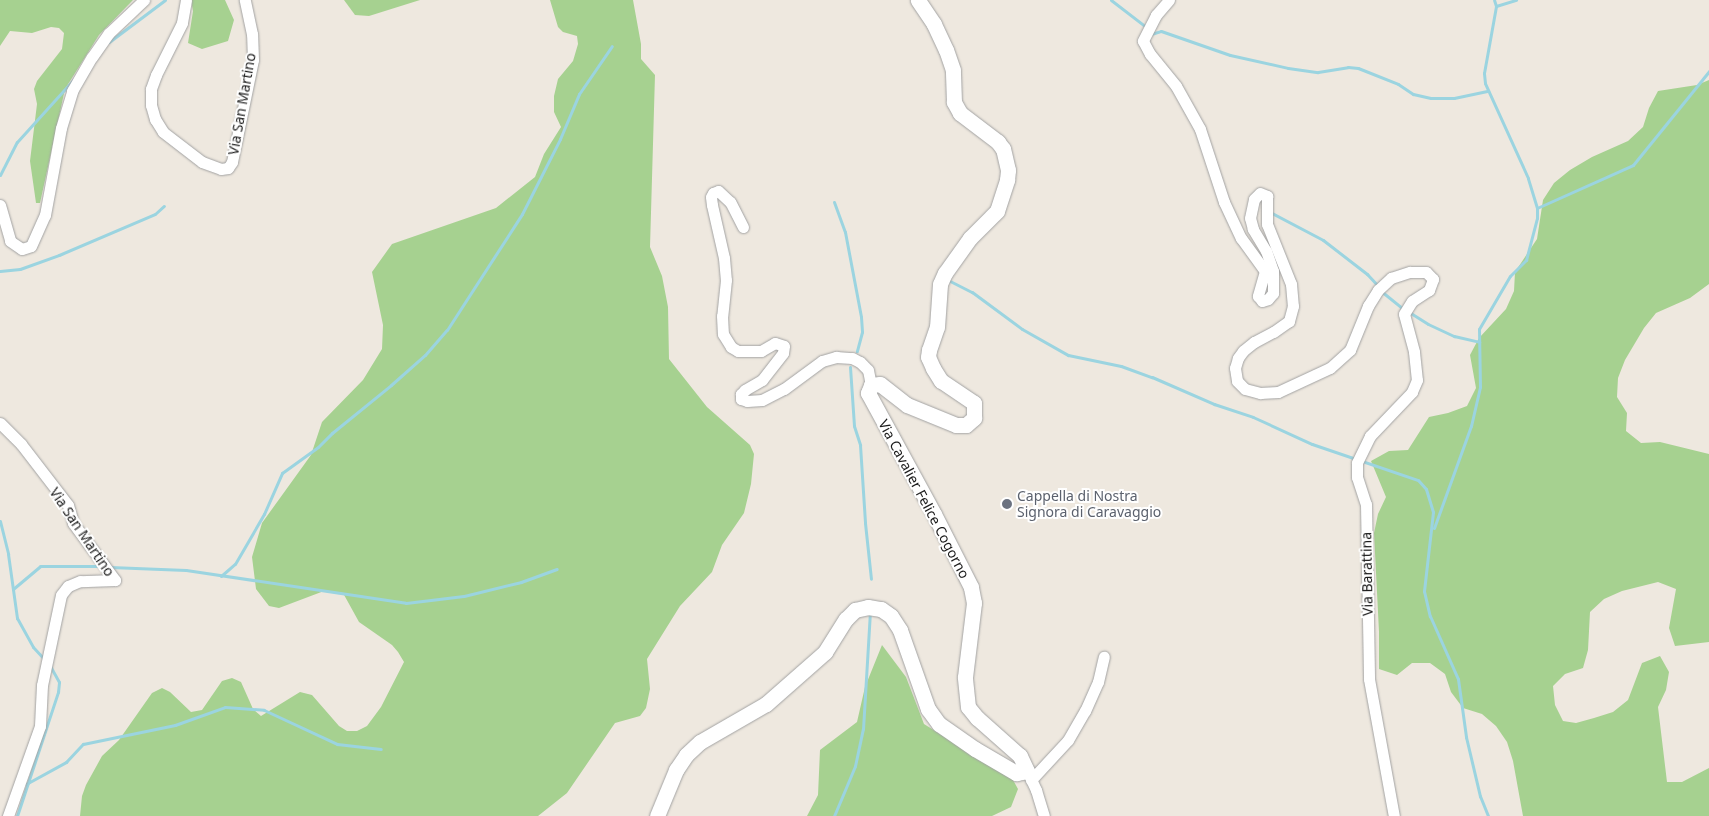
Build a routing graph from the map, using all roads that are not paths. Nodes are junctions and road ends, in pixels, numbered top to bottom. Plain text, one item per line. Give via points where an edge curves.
1 (144, 0) edge
2 (186, 0) edge
3 (245, 0) edge
4 (918, 0) edge
5 (1169, 0) edge
6 (0, 205) edge
7 (743, 227) dead end
8 (871, 386) junction
9 (0, 423) edge
10 (1104, 658) dead end
11 (1029, 776) junction
12 (8, 816) edge
13 (657, 816) edge
14 (1044, 816) edge
15 (1394, 816) edge

1 - 6 street via 109,34 72,91 61,128 45,215 31,246 18,248 10,241
2 - 3 street, Via San Martino via 182,23 156,75 151,104 163,132 202,162 221,169 228,168 232,162 253,60
4 - 8 street, Via Cavalier Felice Cogorno via 946,50 953,70 954,102 960,113 998,142 1008,170 1007,180 997,211 970,238 945,273 939,291 937,326 928,357 941,381 974,403 974,418 966,425 956,426 907,405 880,384
5 - 15 street, Via Barattina via 1156,15 1143,41 1176,86 1200,129 1224,202 1241,238 1265,271 1258,296 1262,301 1273,293 1273,271 1266,251 1252,229 1250,218 1254,199 1260,193 1267,196 1267,224 1291,284 1293,306 1289,321 1254,342 1238,358 1235,368 1237,380 1245,389 1260,393 1278,392 1330,368 1350,350 1368,306 1391,278 1410,272 1426,272 1433,279 1429,290 1412,301 1404,314 1418,380 1412,392 1370,436 1357,463 1357,477 1366,504 1369,679
7 - 8 street, Via Cavalier Felice Cogorno via 730,202 718,191 713,193 712,205 726,280 723,334 731,347 738,351 761,351 775,342 784,346 783,353 762,380 745,390 741,399 762,400 784,390 822,361 836,357 860,362 868,370
8 - 11 street, Via Cavalier Felice Cogorno via 868,396 971,588 974,603 965,677 968,707 1020,756
9 - 12 street, Via San Martino via 21,444 68,505 73,523 115,580 80,581 68,586 61,595 42,685 40,726
10 - 11 street via 1098,682 1068,740
11 - 13 street via 1016,773 976,750 939,724 928,710 900,630 891,616 881,609 868,607 855,610 826,652 766,704 700,742 686,754
11 - 14 street

